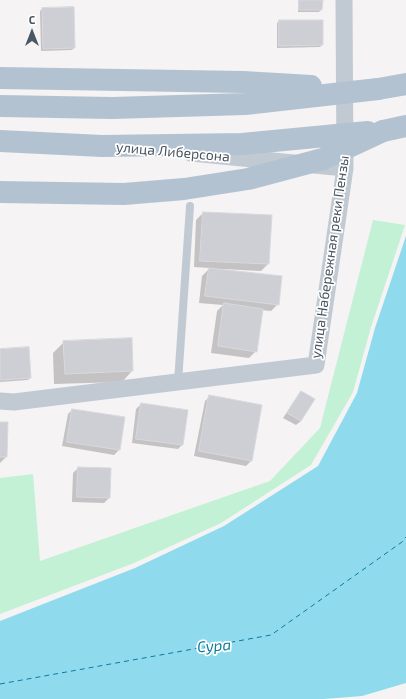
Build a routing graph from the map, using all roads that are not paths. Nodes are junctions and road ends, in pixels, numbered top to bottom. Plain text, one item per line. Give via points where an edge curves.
1 (344, 0) edge
2 (0, 78) edge
3 (406, 84) edge
4 (378, 89) junction
5 (0, 106) edge
6 (406, 126) edge
7 (383, 131) junction
8 (0, 135) edge
9 (0, 141) edge
10 (345, 168) junction
11 (0, 192) edge
12 (190, 206) dead end
13 (178, 382) junction
14 (0, 401) edge

1 - 10 street, улица Набережная реки Пензы
2 - 4 main road, bridge via 243,82
3 - 4 main road
4 - 5 main road, bridge via 245,104 112,108
6 - 7 main road
7 - 9 main road, bridge via 242,144 102,146
7 - 11 main road, bridge via 323,159 248,179 184,189 124,194
8 - 10 street, улица Либерсона
10 - 13 street, улица Набережная реки Пензы via 316,365
12 - 13 lane
13 - 14 street, улица Набережная реки Пензы via 14,402

